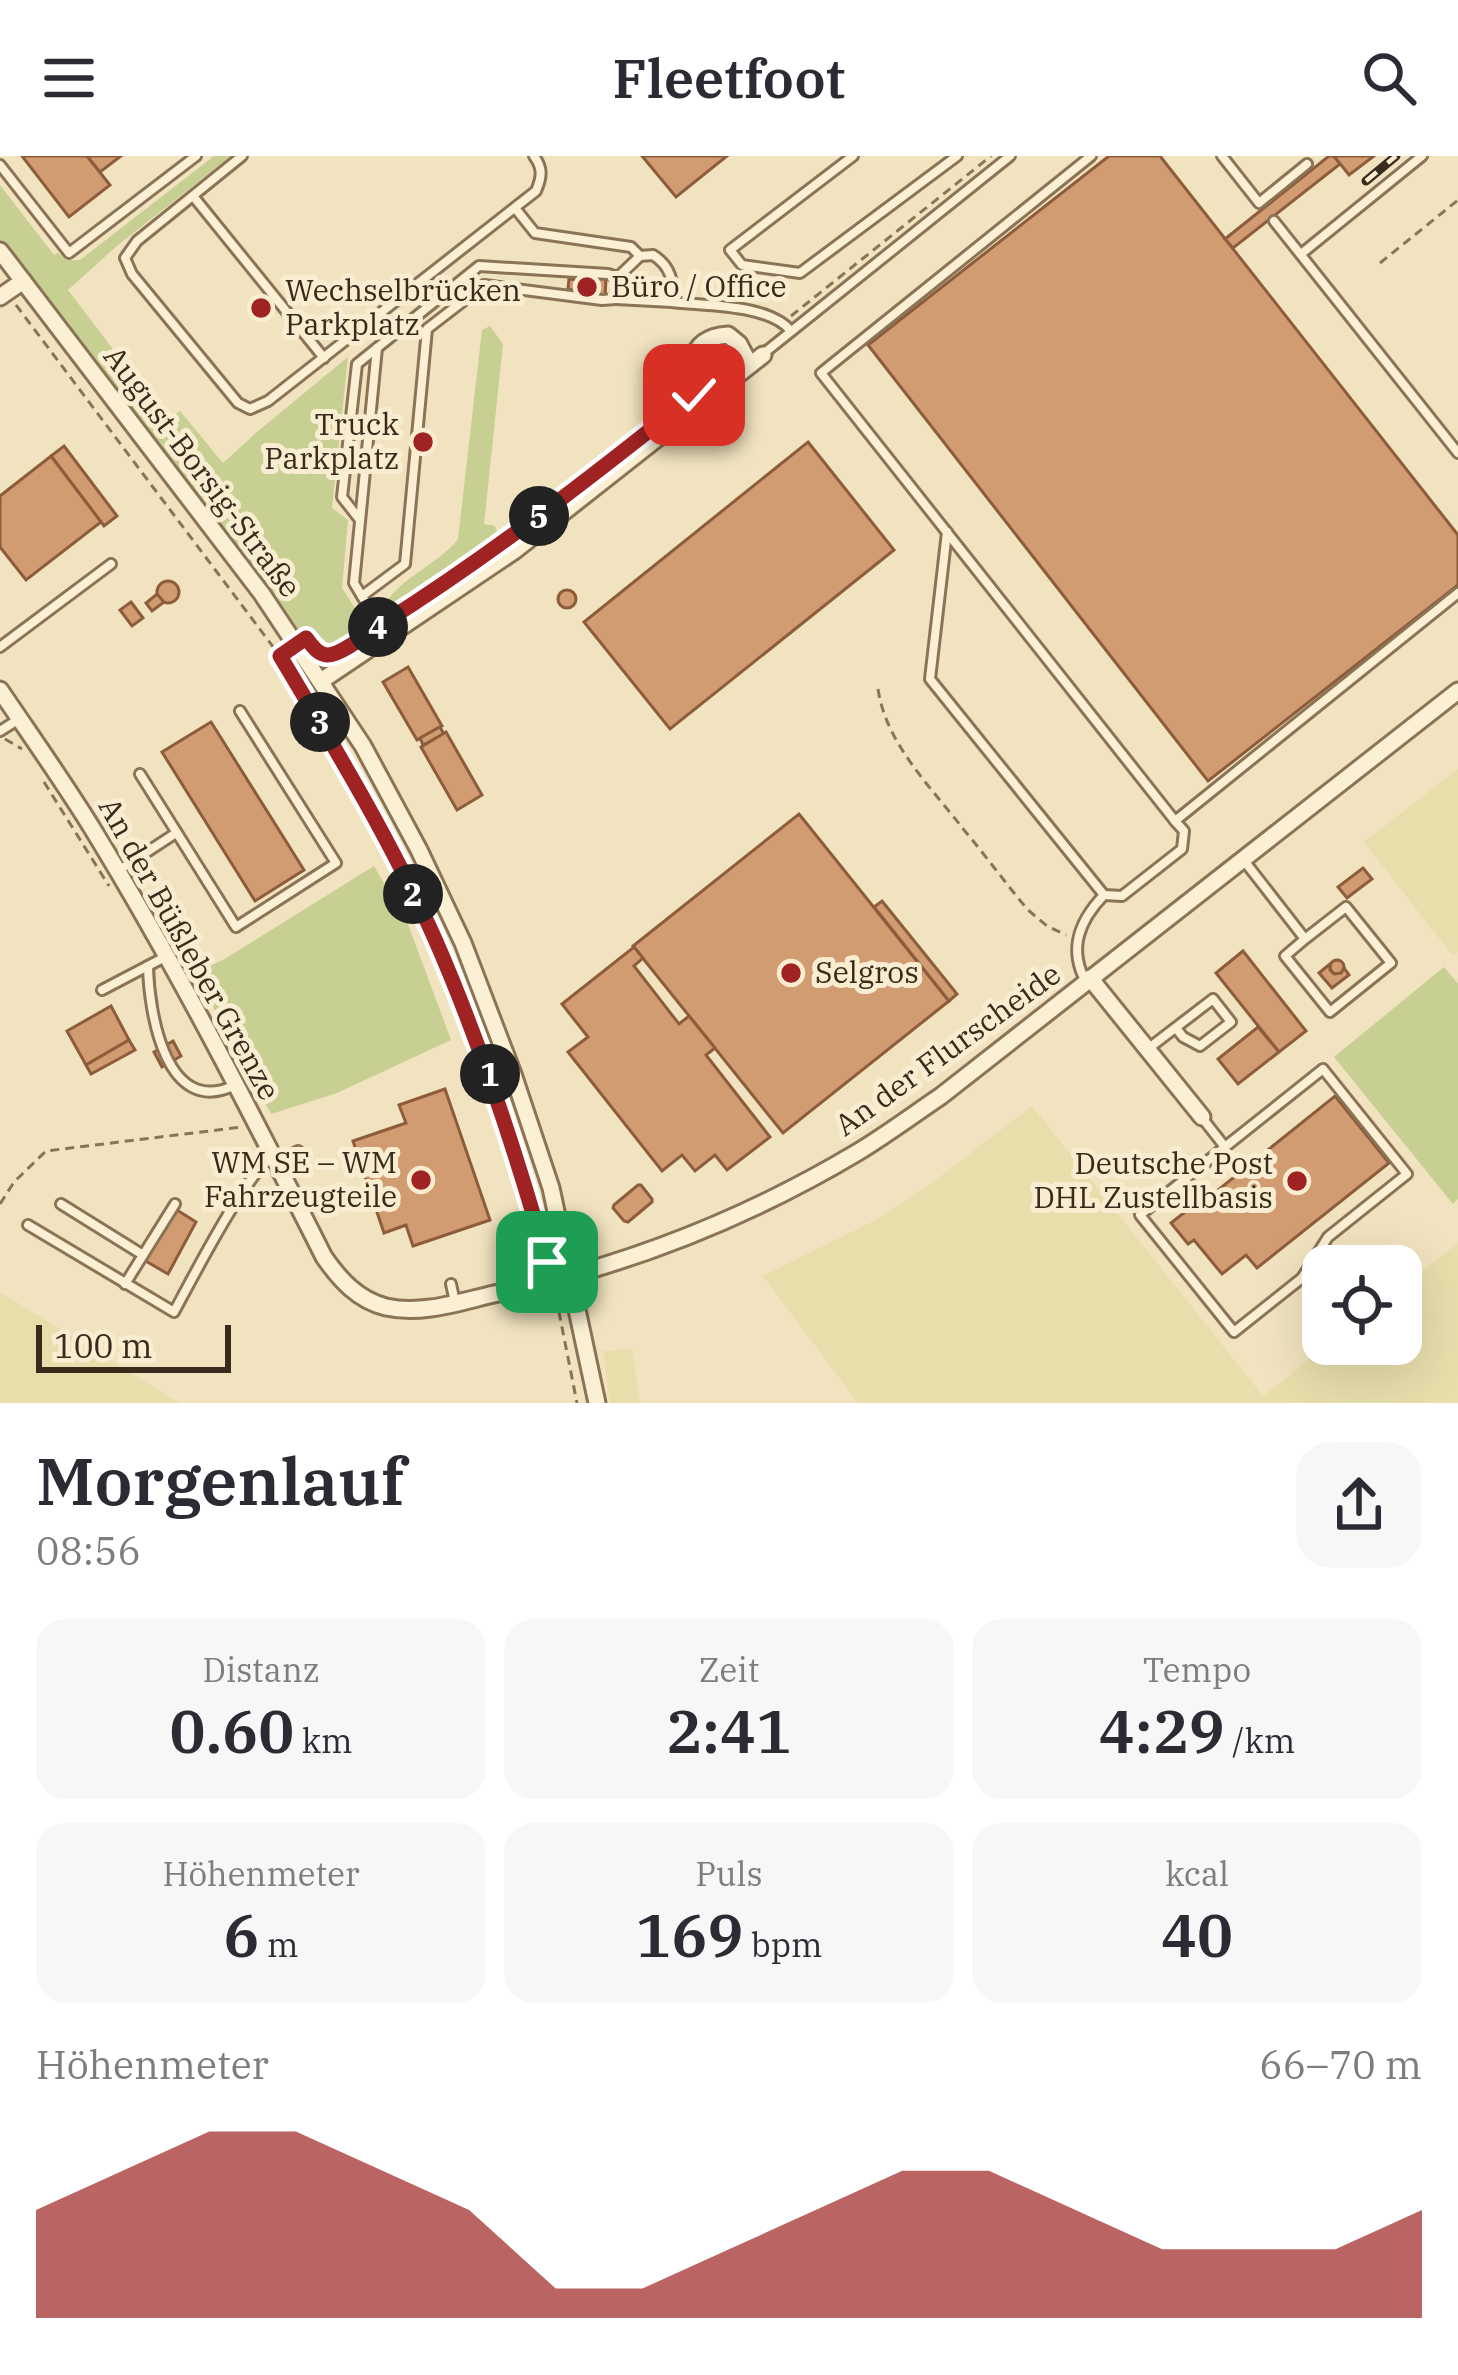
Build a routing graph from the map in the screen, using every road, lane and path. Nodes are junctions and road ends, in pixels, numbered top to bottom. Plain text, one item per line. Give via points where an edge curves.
1 (196, 156) edge
2 (242, 156) edge
3 (534, 156) edge
4 (853, 156) edge
5 (958, 156) edge
6 (991, 156) edge
7 (1010, 156) edge
8 (1091, 156) edge
9 (1222, 156) edge
10 (1422, 156) edge
11 (1307, 164) dead end
12 (0, 165) edge
13 (193, 196) junction
14 (1458, 200) edge
15 (515, 208) junction
16 (1274, 221) dead end
17 (0, 251) edge
18 (1300, 254) junction
19 (640, 256) junction
20 (1380, 263) dead end
21 (617, 277) junction
22 (23, 281) junction
23 (3, 295) edge
24 (616, 299) junction
25 (672, 302) junction
26 (784, 322) junction
27 (791, 332) junction
28 (377, 347) junction
29 (324, 358) junction
30 (756, 360) junction
31 (696, 408) junction
32 (1458, 453) edge
33 (360, 520) junction
34 (947, 530) junction
35 (111, 564) dead end
36 (1458, 593) edge
37 (362, 596) junction
38 (386, 637) junction
39 (297, 645) junction
40 (0, 646) edge
41 (336, 653) dead end
42 (321, 681) junction
43 (878, 689) dead end
44 (0, 690) edge
45 (1458, 691) edge
46 (240, 711) dead end
47 (20, 718) junction
48 (0, 731) edge
49 (140, 774) dead end
50 (1175, 820) junction
51 (176, 833) junction
52 (1242, 858) junction
53 (118, 871) junction
54 (1104, 895) junction
55 (1076, 938) junction
56 (1305, 939) junction
57 (167, 956) junction
58 (148, 966) junction
59 (1088, 980) junction
60 (102, 990) dead end
61 (1176, 1028) junction
62 (1148, 1049) junction
63 (236, 1084) junction
64 (1202, 1117) joint
65 (256, 1122) junction
66 (1225, 1147) junction
67 (298, 1151) dead end
68 (275, 1160) junction
69 (0, 1204) edge
70 (61, 1204) dead end
71 (175, 1204) dead end
72 (28, 1225) dead end
73 (143, 1255) junction
74 (548, 1275) junction
75 (572, 1277) junction
76 (125, 1283) junction
77 (451, 1284) dead end
78 (455, 1302) junction
79 (577, 1403) edge
80 (597, 1403) edge

1 - 12 lane via 69,253
2 - 13 lane
3 - 15 lane via 542,177
4 - 5 lane via 730,250 742,265 800,273
6 - 26 path
7 - 27 lane
8 - 34 lane via 821,373
9 - 11 lane via 1259,202
10 - 18 lane
13 - 29 lane
13 - 29 lane via 136,241 125,258 132,274 250,409
14 - 20 path
15 - 19 lane via 536,233 631,247
15 - 29 lane
16 - 18 lane
17 - 22 street, August-Borsig-Straße
18 - 32 lane
19 - 21 lane
19 - 25 lane via 653,255 668,269
21 - 24 lane
21 - 28 lane via 479,266
22 - 23 street
22 - 39 street, August-Borsig-Straße
23 - 74 path via 280,656 334,745 434,938 490,1074
24 - 25 lane
24 - 37 lane via 484,284 428,329 405,564
25 - 26 lane
26 - 27 lane
27 - 30 lane
28 - 33 lane
28 - 33 lane via 357,364 341,497
30 - 31 street
30 - 31 street via 728,334 704,342 690,376
31 - 38 street via 514,551
33 - 37 lane via 354,583
34 - 50 lane
34 - 54 lane via 930,679
35 - 40 lane
36 - 50 lane
37 - 38 lane
38 - 42 street
39 - 41 path via 306,638 319,653
39 - 42 street, August-Borsig-Straße
42 - 75 street, August-Borsig-Straße via 463,943 551,1188
43 - 55 path via 894,737 1012,891 1047,926
44 - 47 street, An der Büßleber Grenze
45 - 52 street, An der Flurscheide
46 - 51 lane via 336,863 236,927
47 - 48 lane
47 - 53 street, An der Büßleber Grenze
49 - 51 lane
50 - 54 lane via 1184,831 1182,849 1122,896
51 - 53 lane
52 - 56 lane
52 - 59 street, An der Flurscheide
53 - 57 street, An der Büßleber Grenze
54 - 55 lane
55 - 59 lane
56 - 56 lane via 1285,956 1330,1012 1391,963 1346,907
57 - 58 lane
57 - 63 street, An der Büßleber Grenze
58 - 60 lane
58 - 63 lane via 154,1030 178,1075 202,1093
59 - 62 street, An der Flurscheide
59 - 75 street, An der Flurscheide via 845,1160 716,1227
61 - 61 lane via 1213,999 1231,1022 1200,1046
61 - 62 lane
62 - 64 street, An der Flurscheide
63 - 65 street, An der Büßleber Grenze
64 - 66 lane
65 - 68 street, An der Büßleber Grenze
65 - 69 path via 46,1151
66 - 66 lane via 1323,1069 1407,1174 1328,1237 1302,1278 1234,1332 1140,1215
67 - 68 lane
68 - 76 lane via 262,1163 243,1191 174,1312
68 - 78 street, An der Büßleber Grenze via 324,1257 356,1294 404,1309
70 - 73 lane
71 - 73 lane
72 - 76 lane
73 - 76 lane
74 - 75 street, An der Büßleber Grenze
74 - 78 street, An der Büßleber Grenze
74 - 79 path
75 - 80 street, August-Borsig-Straße
77 - 78 lane

